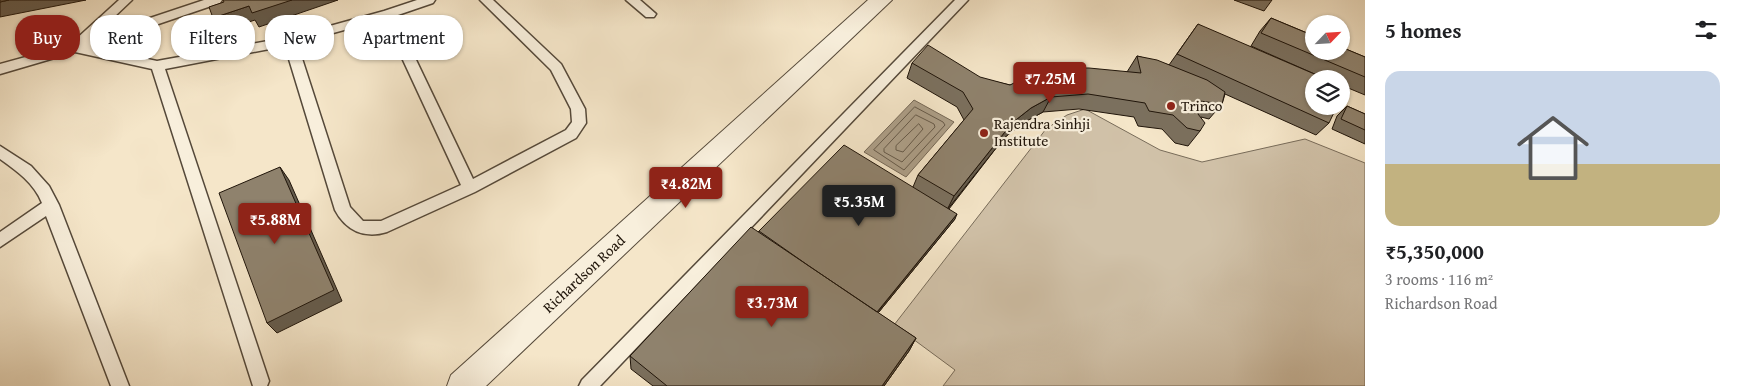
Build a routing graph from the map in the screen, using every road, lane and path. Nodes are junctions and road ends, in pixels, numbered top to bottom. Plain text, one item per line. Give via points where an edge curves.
1 (126, 0) edge
2 (216, 0) edge
3 (429, 0) edge
4 (486, 0) edge
5 (632, 0) edge
6 (881, 0) edge
7 (962, 0) edge
8 (388, 14) junction
9 (650, 14) dead end
10 (334, 29) edge
11 (80, 43) edge
12 (80, 46) edge
13 (265, 47) edge
14 (80, 49) edge
15 (32, 60) edge
16 (296, 60) edge
17 (157, 66) junction
18 (0, 69) edge
19 (0, 152) edge
20 (470, 188) junction
21 (50, 205) junction
22 (0, 240) edge
23 (260, 381) dead end
24 (120, 386) edge
25 (463, 386) edge
26 (588, 386) edge

1 - 11 lane
2 - 12 lane
3 - 8 lane
4 - 20 lane via 556,67 578,109 579,123 571,134
5 - 9 lane
6 - 25 street, Richardson Road
7 - 26 lane
8 - 10 lane
8 - 20 lane
13 - 17 lane
14 - 17 lane
15 - 18 lane
16 - 20 lane via 343,210 359,227 382,227
17 - 23 lane
19 - 21 lane via 26,170 44,190
21 - 22 lane
21 - 24 lane

